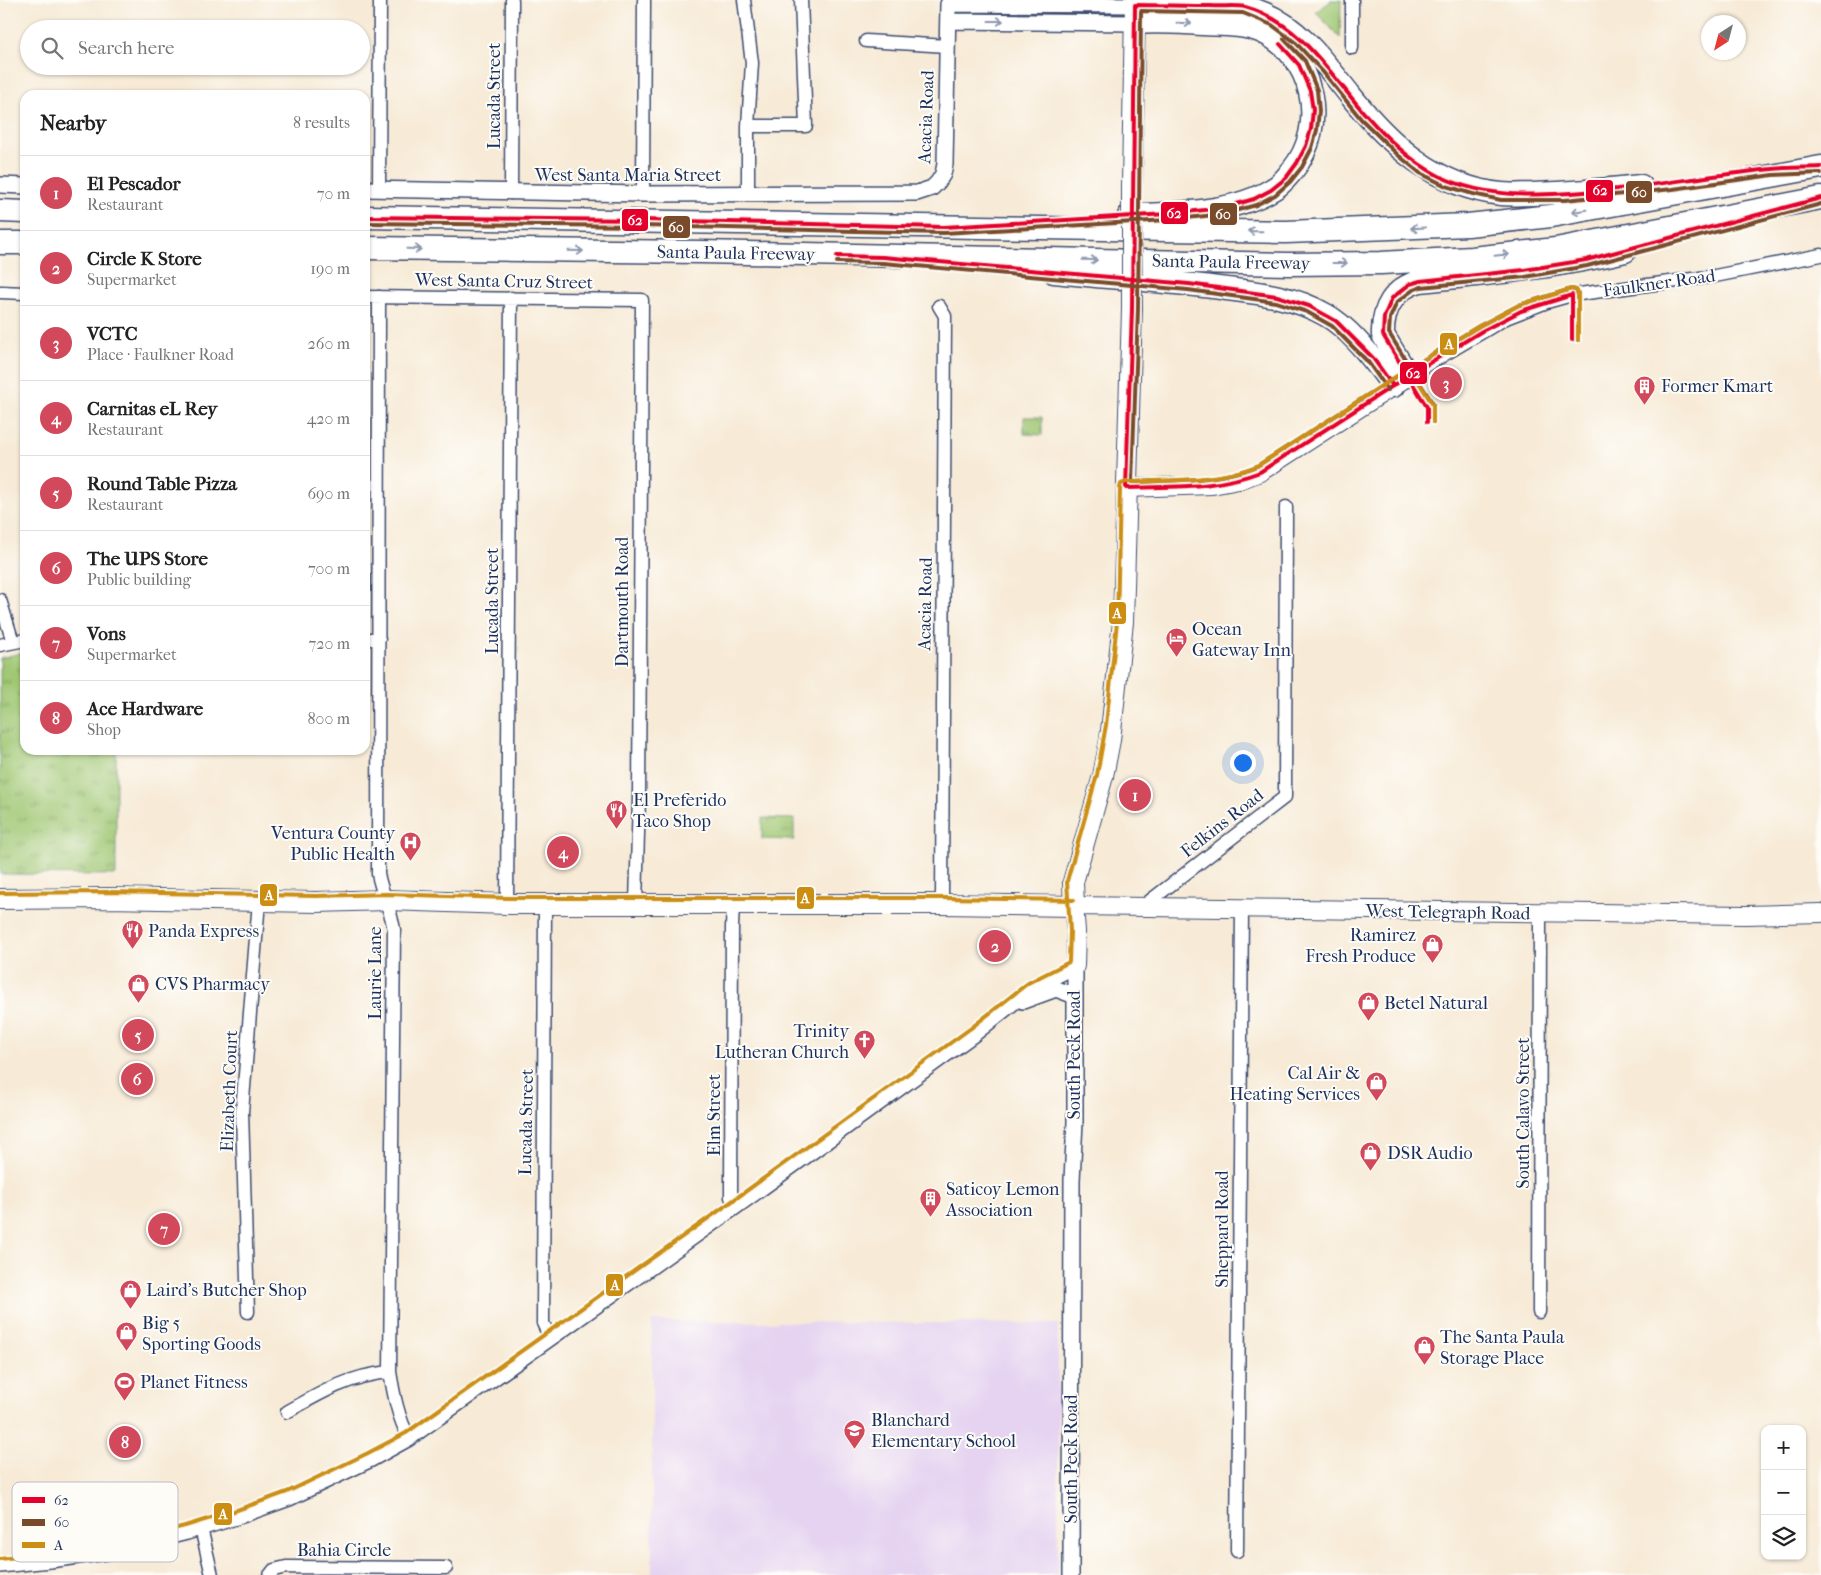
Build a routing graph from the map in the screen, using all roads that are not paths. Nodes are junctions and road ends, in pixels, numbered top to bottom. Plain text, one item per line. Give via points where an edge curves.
1 (380, 0) edge
2 (512, 0) edge
3 (644, 0) edge
4 (744, 0) edge
5 (801, 0) edge
6 (1352, 0) edge
7 (948, 2) edge
8 (1135, 9) edge
9 (948, 21) junction
10 (866, 41) dead end
11 (947, 46) junction
12 (1352, 48) dead end
13 (748, 126) junction
14 (1819, 168) edge
15 (0, 186) edge
16 (20, 186) edge
17 (372, 189) edge
18 (891, 192) joint
19 (511, 193) junction
20 (643, 194) junction
21 (748, 194) junction
22 (1821, 198) edge
23 (1773, 208) junction
24 (0, 211) edge
25 (20, 212) edge
26 (370, 217) edge
27 (944, 227) junction
28 (0, 243) edge
29 (20, 243) edge
30 (370, 248) edge
31 (1821, 255) edge
32 (883, 257) junction
33 (0, 292) edge
34 (20, 293) edge
35 (370, 297) edge
36 (379, 297) junction
37 (511, 298) junction
38 (642, 300) joint
39 (939, 306) dead end
40 (1400, 381) junction
41 (1126, 488) junction
42 (1286, 507) dead end
43 (0, 600) edge
44 (370, 639) edge
45 (379, 639) junction
46 (19, 641) edge
47 (0, 645) edge
48 (0, 899) edge
49 (387, 900) junction
50 (259, 901) junction
51 (507, 904) junction
52 (545, 904) junction
53 (636, 904) junction
54 (733, 904) junction
55 (942, 904) junction
56 (1074, 906) junction
57 (1142, 907) junction
58 (1242, 907) junction
59 (1540, 913) junction
60 (1821, 913) edge
61 (1075, 966) junction
62 (1075, 996) junction
63 (1003, 1009) junction
64 (735, 1207) junction
65 (248, 1312) dead end
66 (1540, 1312) dead end
67 (550, 1338) junction
68 (390, 1372) junction
69 (287, 1412) dead end
70 (409, 1438) junction
71 (201, 1528) junction
72 (178, 1534) edge
73 (1237, 1550) dead end
74 (30, 1562) edge
75 (0, 1565) edge
76 (446, 1568) dead end
77 (337, 1571) edge
78 (420, 1572) edge
79 (212, 1575) edge
80 (270, 1575) edge
81 (1070, 1575) edge

1 - 17 street
2 - 19 street, Lucada Street
3 - 20 street
4 - 13 street via 752,63
5 - 13 street via 806,126
6 - 12 street
7 - 8 street
7 - 9 street, Acacia Road
9 -> 8 street
8 - 14 highway via 1244,7 1275,19 1300,38 1366,115 1402,150 1423,167 1448,180 1474,188 1502,194 1564,194 1772,169
8 -> 27 highway via 1259,31 1291,54 1308,81 1314,113 1306,148 1281,184 1253,200 1199,211
8 - 41 main road, South Peck Road, bridge via 1132,309
9 - 11 street, Acacia Road
10 - 11 street
11 - 18 street, Acacia Road via 943,174 924,192
13 - 21 street
14 -> 27 highway, Santa Paula Freeway via 1551,216 1468,225 1286,232
15 - 16 street
17 - 19 street, West Santa Maria Street
18 - 21 street, West Santa Maria Street
19 - 20 street, West Santa Maria Street
20 - 21 street, West Santa Maria Street
22 - 23 highway, Santa Paula Freeway
32 -> 23 highway, Santa Paula Freeway via 1288,264 1472,258 1556,249
23 - 40 highway via 1584,261 1410,284 1392,298 1384,317 1383,335
24 - 25 highway
26 - 27 highway, Santa Paula Freeway
28 - 29 highway
30 -> 32 highway, Santa Paula Freeway
31 - 40 street, Faulkner Road via 1715,276 1572,295 1547,302 1506,318
32 - 40 highway via 1189,284 1277,296 1309,306 1336,321
33 - 34 street
35 - 36 street, West Santa Cruz Street
36 - 37 street, West Santa Cruz Street
36 - 45 street, Laurie Lane
37 - 38 street, West Santa Cruz Street
37 - 51 street, Lucada Street
38 - 53 street, Dartmouth Road
39 - 55 street, Acacia Road via 945,316
40 - 41 main road, Faulkner Road via 1260,472 1212,485
41 - 56 main road, South Peck Road via 1123,622 1112,726 1103,776 1073,882
42 - 57 street, Felkins Road via 1285,797
43 - 46 street
44 - 45 street
45 - 49 street, Laurie Lane via 378,874
46 - 47 street
48 - 50 main road
49 - 50 main road
49 - 51 main road
49 - 68 street, Laurie Lane via 394,930
50 - 65 street, Elizabeth Court via 242,1112
51 - 52 main road
52 - 53 main road
52 - 67 street, Lucada Street via 543,1323
53 - 54 main road
54 - 55 main road
54 - 64 street, Elm Street via 731,1198
55 - 56 main road
56 - 57 main road, West Telegraph Road
56 - 61 main road, South Peck Road
57 - 58 main road, West Telegraph Road
58 - 59 main road, West Telegraph Road
58 - 73 street, Sheppard Road
59 - 60 main road, West Telegraph Road
59 - 66 street, South Calavo Street
61 - 62 street, South Peck Road
61 - 63 street via 1031,988
62 - 63 street via 1056,989
62 - 81 street, South Peck Road
63 - 64 street via 975,1033
64 - 67 street
67 - 70 street
68 - 69 street via 350,1380 324,1390
68 - 70 street, Laurie Lane via 399,1414
70 - 71 street via 289,1498
71 - 72 street
71 - 79 street
74 - 75 street
76 - 78 street, Bahia Circle
77 - 78 street, Bahia Circle
77 - 80 street, Bahia Circle via 278,1568

